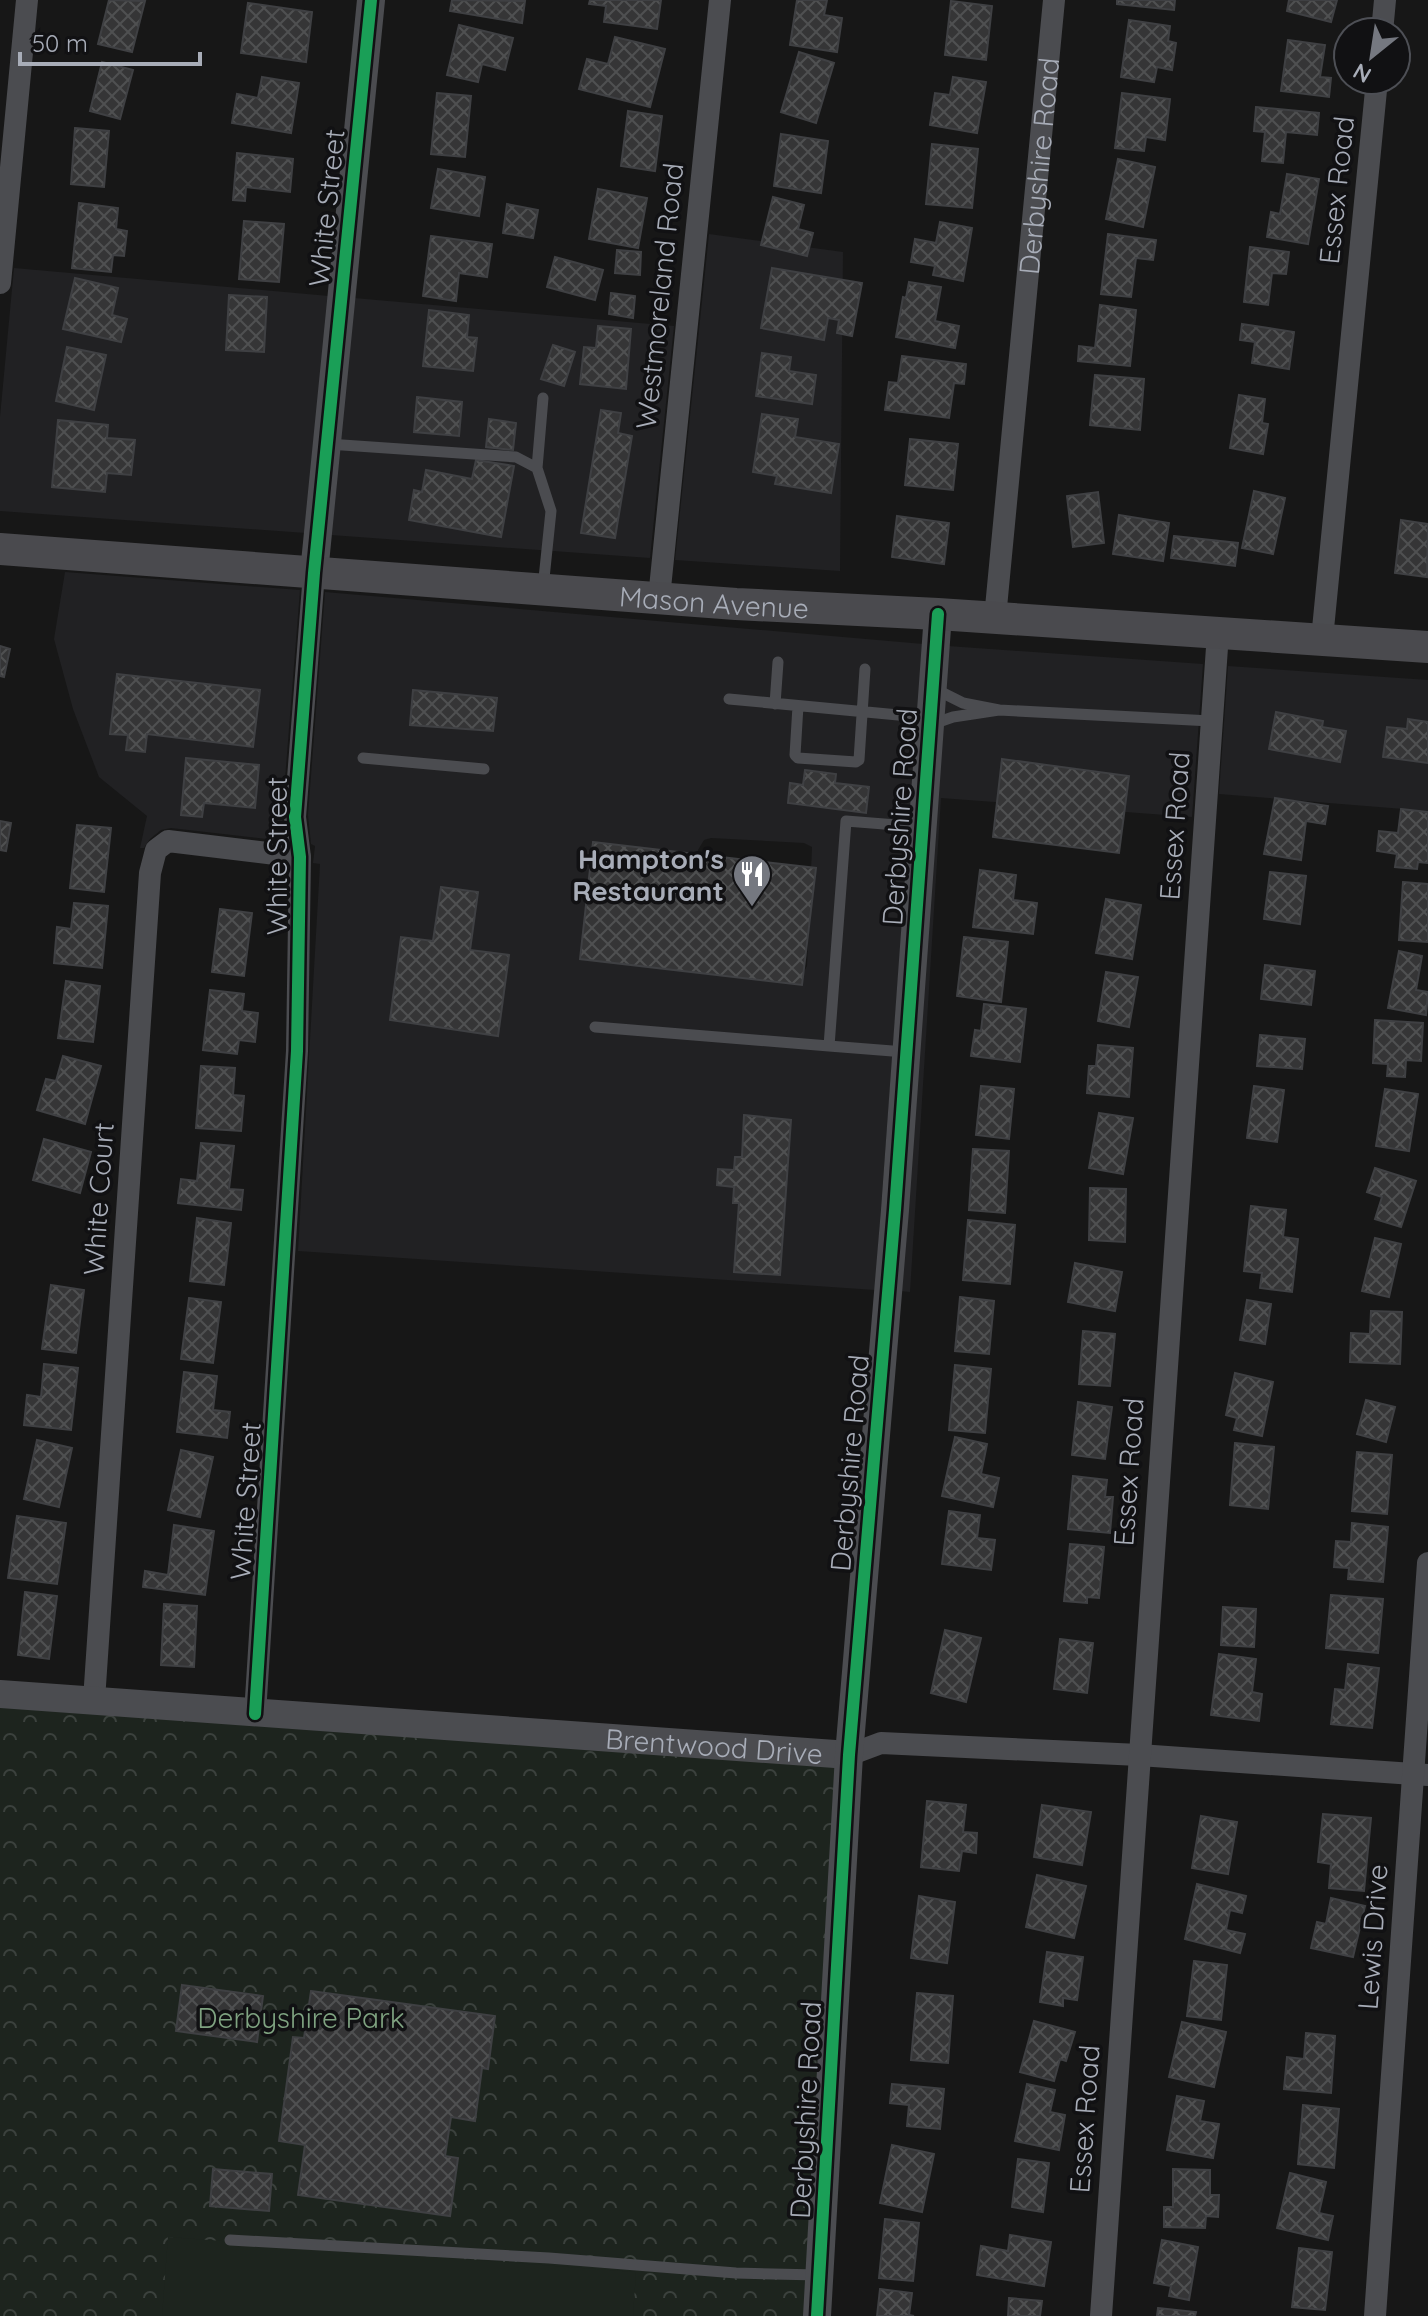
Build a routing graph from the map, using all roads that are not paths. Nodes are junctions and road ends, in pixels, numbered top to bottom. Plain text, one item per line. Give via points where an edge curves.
1 (27, 0) edge
2 (371, 0) edge
3 (720, 0) edge
4 (1054, 0) edge
5 (1375, 96) edge
6 (0, 283) edge
7 (543, 398) dead end
8 (327, 444) junction
9 (537, 468) junction
10 (0, 549) edge
11 (314, 573) junction
12 (543, 588) junction
13 (659, 598) junction
14 (938, 614) junction
15 (995, 618) junction
16 (1218, 633) junction
17 (1322, 639) junction
18 (1428, 647) edge
19 (778, 662) dead end
20 (865, 669) dead end
21 (933, 688) junction
22 (729, 699) dead end
23 (775, 704) junction
24 (798, 706) junction
25 (999, 710) junction
26 (862, 711) junction
27 (930, 721) junction
28 (1211, 721) junction
29 (363, 758) dead end
30 (484, 769) dead end
31 (922, 827) junction
32 (300, 857) junction
33 (595, 1027) dead end
34 (829, 1046) junction
35 (906, 1052) junction
36 (1428, 1563) edge
37 (0, 1694) edge
38 (94, 1700) junction
39 (255, 1714) junction
40 (849, 1755) junction
41 (1139, 1755) junction
42 (1421, 1775) edge
43 (230, 2240) dead end
44 (820, 2275) junction
45 (817, 2316) edge
46 (1101, 2316) edge
47 (1375, 2316) edge

1 - 6 street
2 - 8 street, White Street
3 - 13 street, Westmoreland Road
4 - 15 street, Derbyshire Road
5 - 17 street, Essex Road
7 - 9 lane
8 - 9 lane via 516,457
8 - 11 street, White Street
9 - 12 lane via 551,511
10 - 11 main road, Mason Avenue
11 - 12 main road, Mason Avenue
11 - 32 street, White Street via 295,817
12 - 13 main road, Mason Avenue
13 - 14 main road, Mason Avenue
14 - 15 main road, Mason Avenue
14 - 21 street, Derbyshire Road
15 - 16 main road, Mason Avenue
16 - 17 main road, Mason Avenue
16 - 28 street, Essex Road
17 - 18 main road, Mason Avenue
19 - 23 lane
20 - 26 lane
21 - 25 lane via 963,703
21 - 27 street, Derbyshire Road
22 - 23 lane
23 - 24 lane
24 - 26 lane
24 - 26 lane via 798,758 859,760
25 - 27 lane
25 - 28 lane
26 - 27 lane
27 - 31 street, Derbyshire Road
28 - 41 street, Essex Road
29 - 30 lane
31 - 34 lane via 846,821
31 - 35 street, Derbyshire Road
32 - 38 street, White Court via 168,841 156,850 150,873
32 - 39 street, White Street via 295,1082
33 - 34 lane
34 - 35 lane
35 - 40 street, Derbyshire Road
36 - 42 street, Lewis Drive
37 - 38 street, Brentwood Drive
38 - 39 street, Brentwood Drive
39 - 40 street, Brentwood Drive
40 - 41 street, Brentwood Drive via 881,1743
40 - 44 street, Derbyshire Road
41 - 42 street, Brentwood Drive
41 - 46 street, Essex Road
42 - 47 street, Lewis Drive
43 - 44 lane
44 - 45 street, Derbyshire Road

